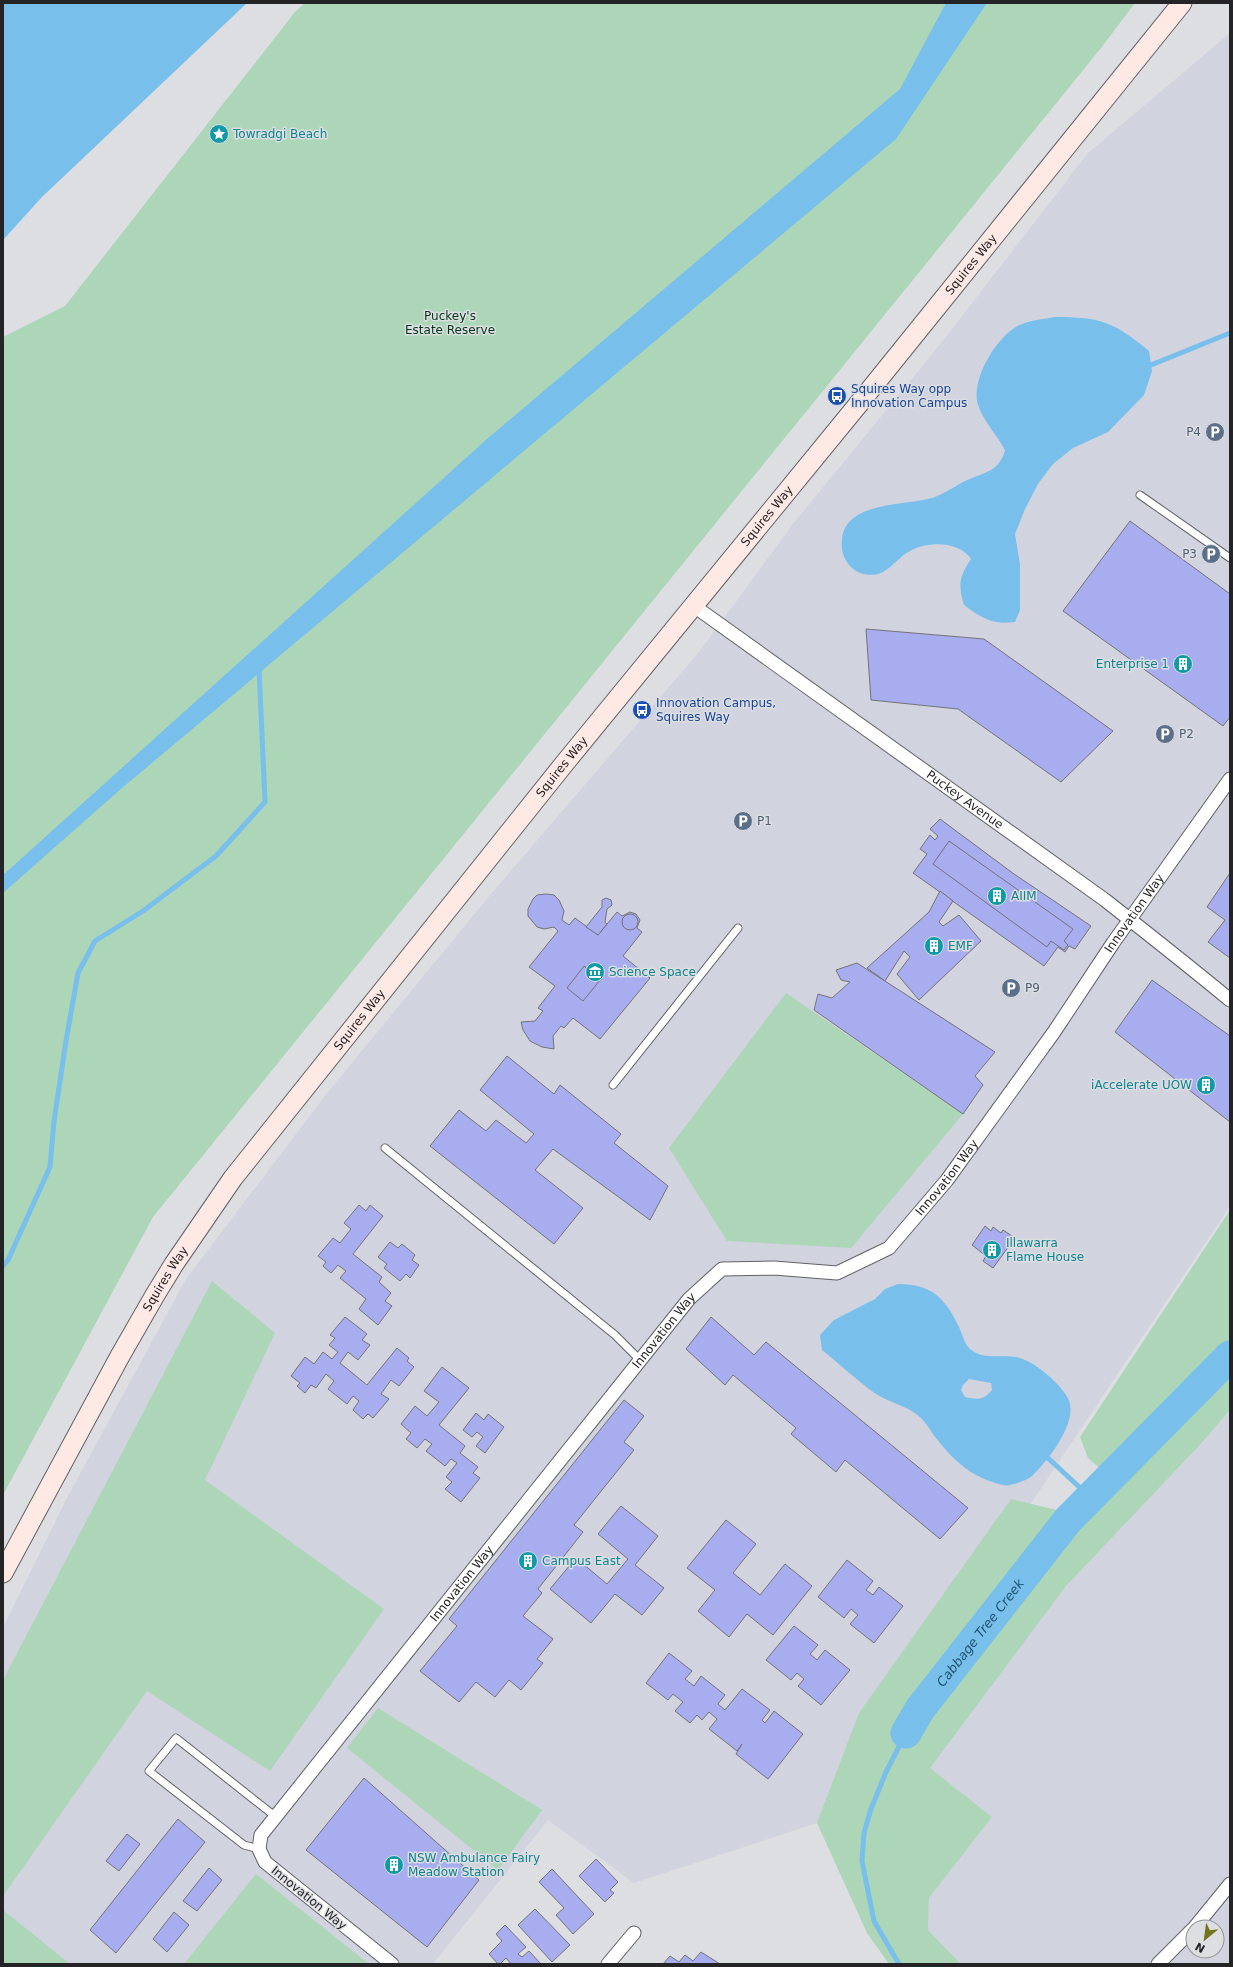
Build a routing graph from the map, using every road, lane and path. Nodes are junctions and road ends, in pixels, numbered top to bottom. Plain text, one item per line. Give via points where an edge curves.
1 (1182, 3) edge
2 (1140, 495) dead end
3 (1230, 558) edge
4 (694, 606) junction
5 (1230, 779) edge
6 (1129, 920) junction
7 (738, 928) dead end
8 (1230, 1000) edge
9 (612, 1085) dead end
10 (386, 1148) dead end
11 (640, 1360) junction
12 (3, 1573) edge
13 (276, 1817) junction
14 (259, 1849) junction
15 (1230, 1884) edge
16 (1201, 1919) edge
17 (634, 1933) dead end
18 (1185, 1937) edge
19 (392, 1964) edge
20 (608, 1964) edge
21 (1158, 1964) edge

1 - 4 main road, Squires Way
2 - 3 lane
4 - 6 street, Puckey Avenue via 1105,900
4 - 12 main road, Squires Way via 564,764 229,1185 155,1295
5 - 6 street, Innovation Way
6 - 8 street, Puckey Avenue
6 - 11 street, Innovation Way via 1054,1032 947,1180 888,1248 837,1273 774,1268 722,1269 688,1299
7 - 9 lane
10 - 11 lane via 615,1335
11 - 13 street, Innovation Way
13 - 14 street, Innovation Way via 261,1835
13 - 14 lane via 176,1738 149,1771 244,1845
14 - 19 street, Innovation Way via 265,1862 278,1875
15 - 16 street
17 - 20 street
18 - 21 street

